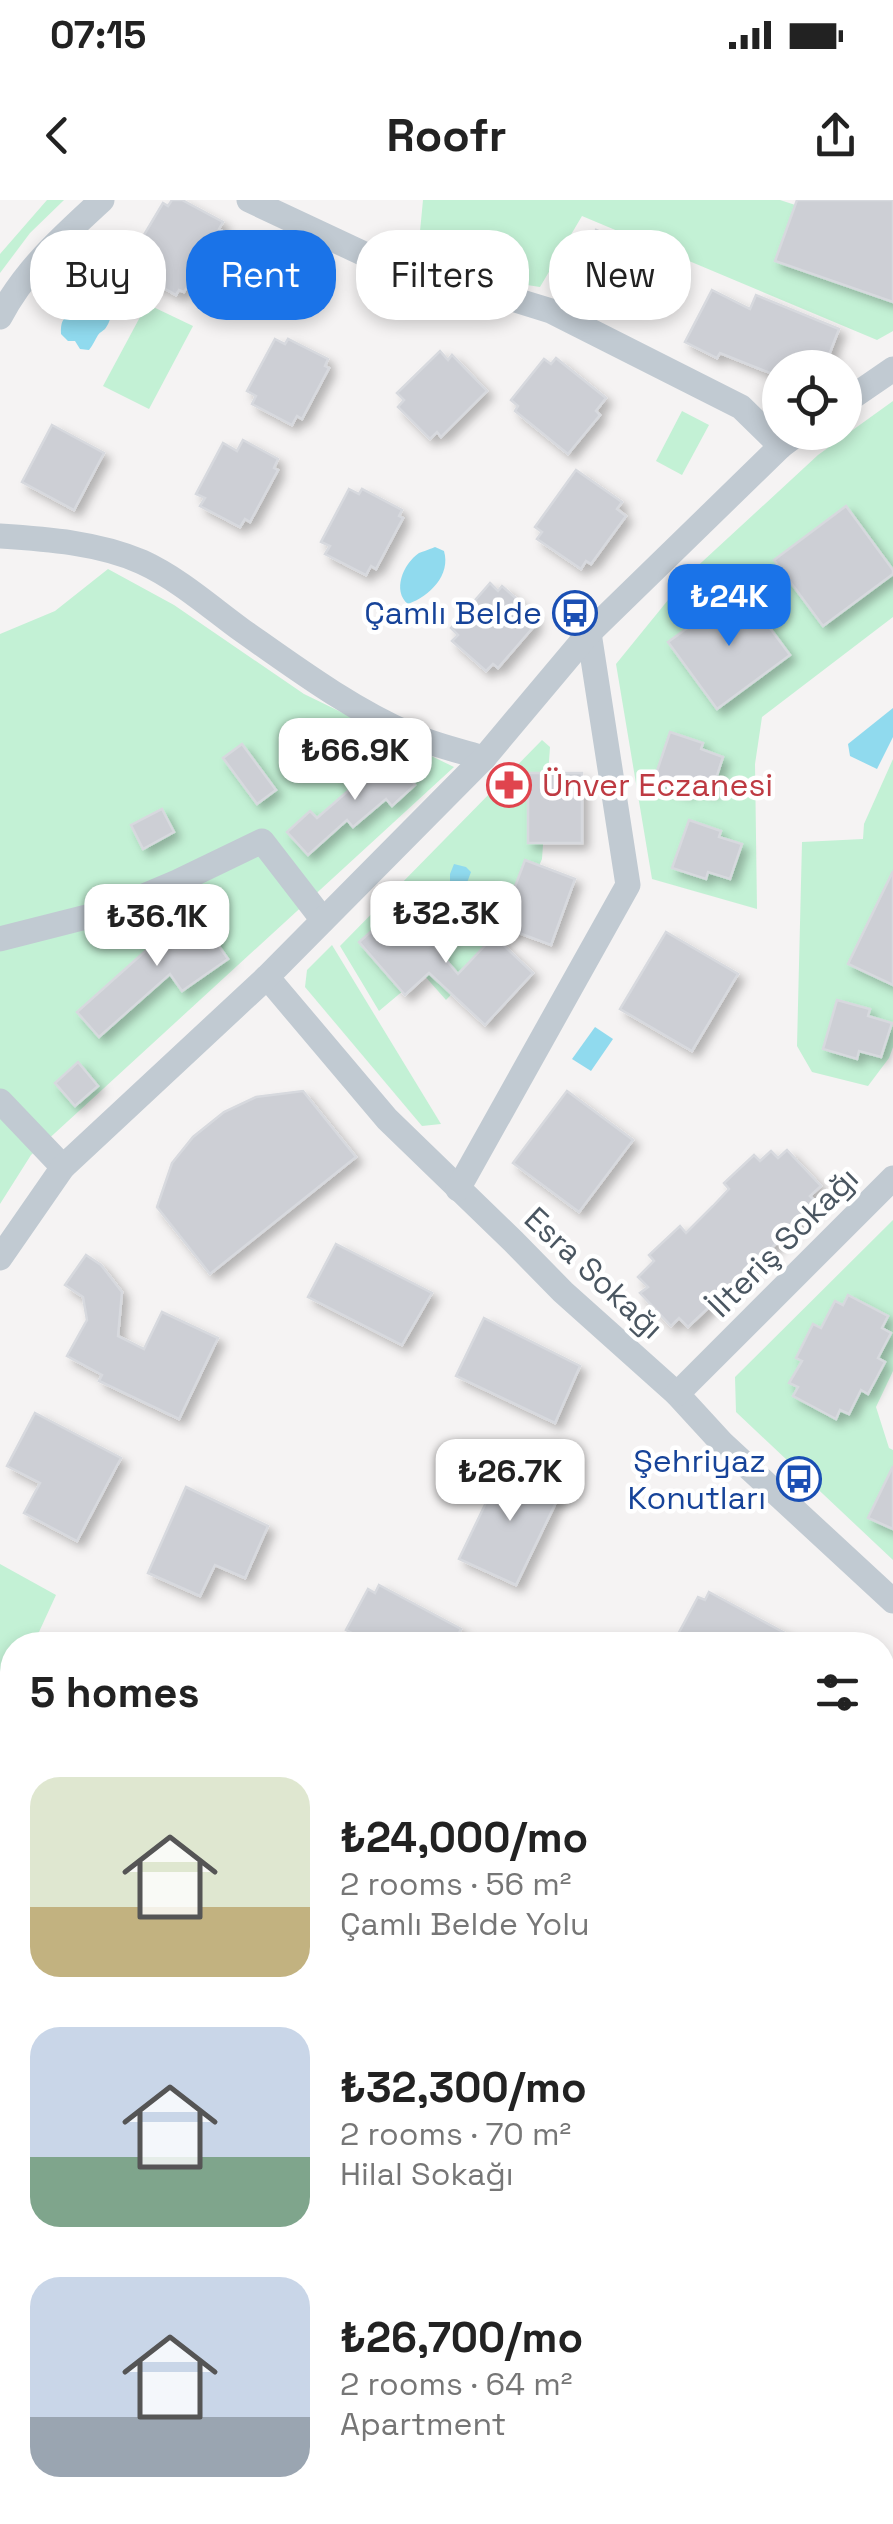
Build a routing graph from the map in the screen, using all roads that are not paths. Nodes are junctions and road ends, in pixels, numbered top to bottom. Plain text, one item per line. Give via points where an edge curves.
1 (102, 200) edge
2 (249, 200) edge
3 (0, 317) edge
4 (893, 369) edge
5 (862, 390) edge
6 (762, 420) edge
7 (779, 450) edge
8 (0, 536) edge
9 (590, 633) junction
10 (484, 758) junction
11 (322, 920) junction
12 (0, 939) edge
13 (267, 977) junction
14 (0, 1101) edge
15 (63, 1167) junction
16 (893, 1178) edge
17 (458, 1189) junction
18 (0, 1258) edge
19 (677, 1394) junction
20 (893, 1601) edge

1 - 3 street via 38,260
2 - 6 street via 409,274 551,311
4 - 5 street
7 - 9 street
8 - 10 street via 81,545 140,561 380,720
9 - 10 street
9 - 17 street via 628,884
10 - 11 street
11 - 12 street via 262,842 106,912
11 - 13 street
13 - 15 street
13 - 17 street, Esra Sokağı via 387,1120
14 - 15 street
15 - 18 street
16 - 19 street, İlteriş Sokağı
17 - 19 street, Esra Sokağı
19 - 20 street, Esra Sokağı

